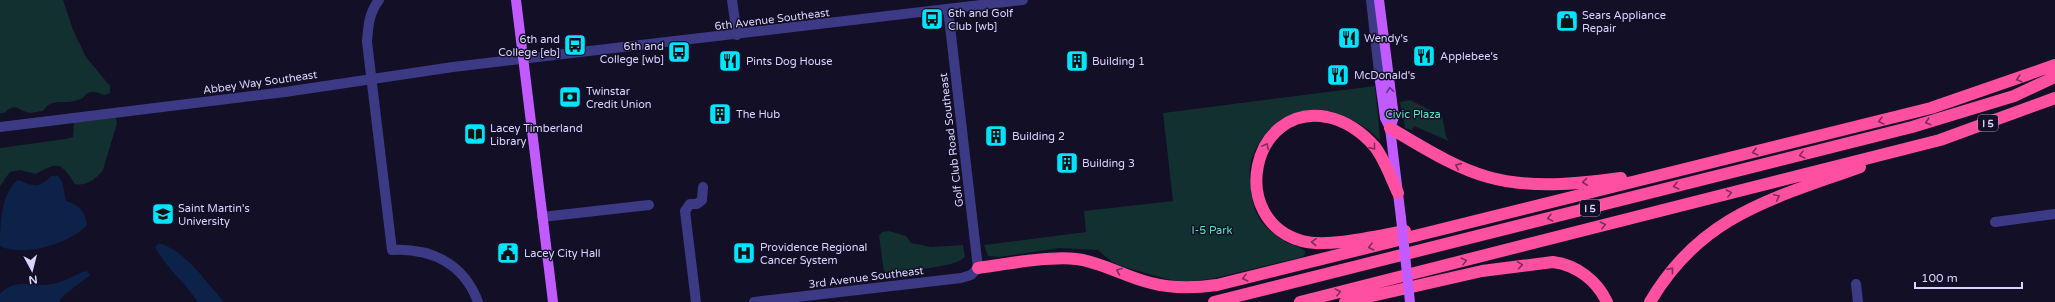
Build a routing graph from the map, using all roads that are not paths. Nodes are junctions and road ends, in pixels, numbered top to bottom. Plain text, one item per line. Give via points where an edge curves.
1 (379, 0) edge
2 (516, 0) edge
3 (732, 0) edge
4 (1023, 0) edge
5 (1371, 0) edge
6 (1379, 0) edge
7 (948, 9) junction
8 (737, 35) junction
9 (523, 60) junction
10 (2055, 65) edge
11 (2055, 77) edge
12 (372, 78) junction
13 (1380, 81) joint
14 (2055, 98) edge
15 (0, 127) edge
16 (1390, 128) junction
17 (1920, 145) junction
18 (1679, 169) junction
19 (703, 187) dead end
20 (1398, 194) junction
21 (649, 205) dead end
22 (2055, 214) edge
23 (542, 217) junction
24 (1477, 220) junction
25 (1995, 222) dead end
26 (978, 268) junction
27 (1856, 284) dead end
28 (478, 302) edge
29 (553, 302) edge
30 (696, 302) edge
31 (754, 302) edge
32 (1214, 302) edge
33 (1300, 302) edge
34 (1344, 302) edge
35 (1410, 302) edge
36 (1607, 302) edge
37 (1650, 302) edge
38 (1858, 302) edge

1 - 12 street via 369,23 367,42
2 - 9 main road
3 - 8 street
4 - 7 street, 6th Avenue Southeast
5 - 13 street
16 -> 6 main road via 1394,117
7 - 8 street, 6th Avenue Southeast
7 - 26 street, Golf Club Road Southeast
8 - 9 street, 6th Avenue Southeast
9 - 12 street, Abbey Way Southeast
9 - 23 main road
10 -> 18 highway via 1931,108
11 -> 32 highway, I 5 via 2014,96 1912,127
12 - 15 street, Abbey Way Southeast via 285,92
12 - 28 street via 392,250 418,250 445,261 463,275
13 - 16 main road via 1385,118
14 - 17 highway, I 5
18 -> 16 highway via 1566,184 1521,184 1487,177 1451,163
16 - 20 main road
33 -> 17 highway, I 5
37 -> 17 highway via 1666,276 1682,258 1711,232 1739,214 1790,191
18 - 24 highway
19 - 30 street via 702,200 697,204 690,204 685,211
24 -> 20 highway via 1333,242 1303,242 1282,233 1268,221 1258,194 1258,165 1268,142 1284,125 1300,117 1331,118 1352,127 1375,148
20 - 35 main road, bridge
21 - 23 street
22 - 25 street
23 - 29 main road
24 -> 26 highway via 1218,285 1195,288 1151,283 1105,266 1075,259
26 - 31 street, 3rd Avenue Southeast via 961,278
27 - 38 street
34 -> 36 highway via 1482,271 1553,262 1563,263 1588,277 1600,289

